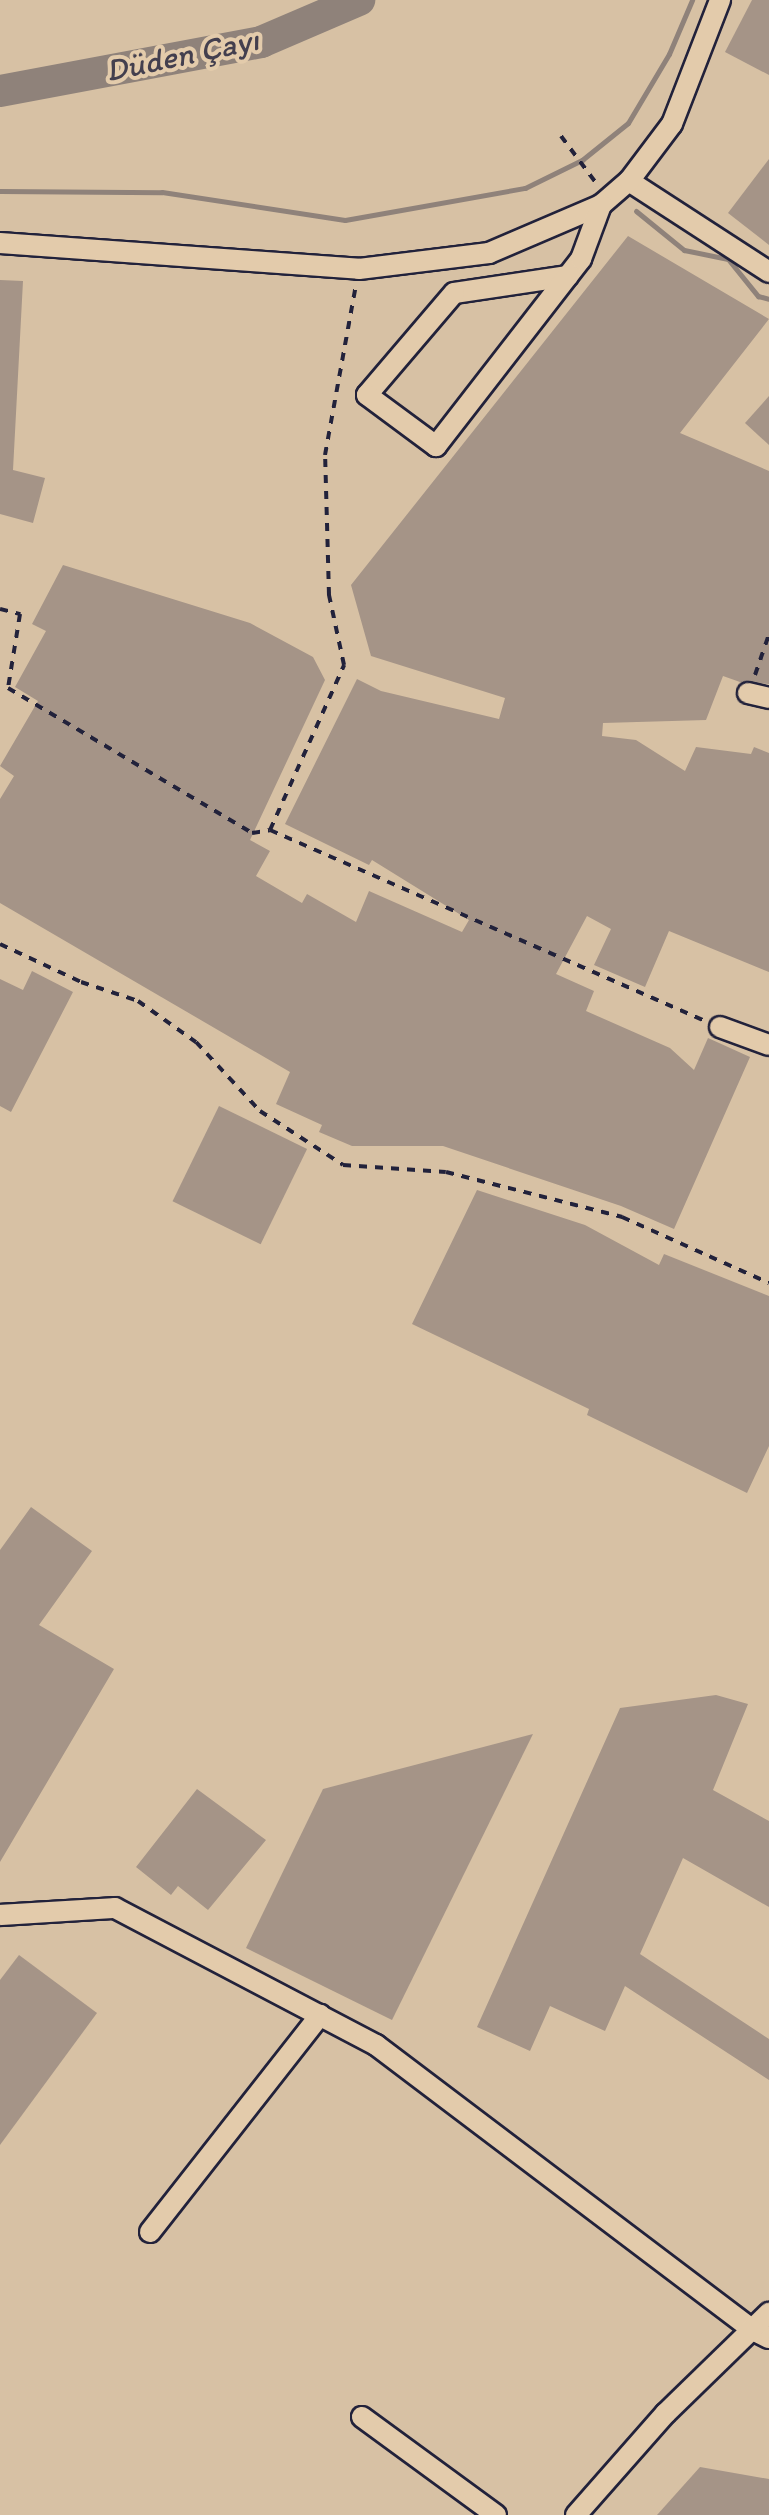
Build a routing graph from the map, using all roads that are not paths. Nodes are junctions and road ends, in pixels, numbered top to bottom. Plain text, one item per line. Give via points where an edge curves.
1 (720, 0) edge
2 (630, 181) junction
3 (601, 206) junction
4 (0, 243) edge
5 (769, 272) edge
6 (568, 276) junction
7 (720, 1028) road end
8 (769, 1045) edge
9 (0, 1915) edge
10 (320, 2016) junction
11 (150, 2232) dead end
12 (769, 2312) edge
13 (760, 2334) edge
14 (362, 2417) dead end
15 (496, 2515) edge
16 (576, 2515) edge

1 - 2 street via 672,124
2 - 3 street
2 - 5 street
3 - 4 street via 489,253 359,269
3 - 6 street
6 - 6 street via 436,446 368,395 454,294
7 - 8 street
9 - 10 street via 115,1908
10 - 11 street
10 - 13 street via 376,2045
12 - 13 street
13 - 16 street via 666,2413
14 - 15 street

